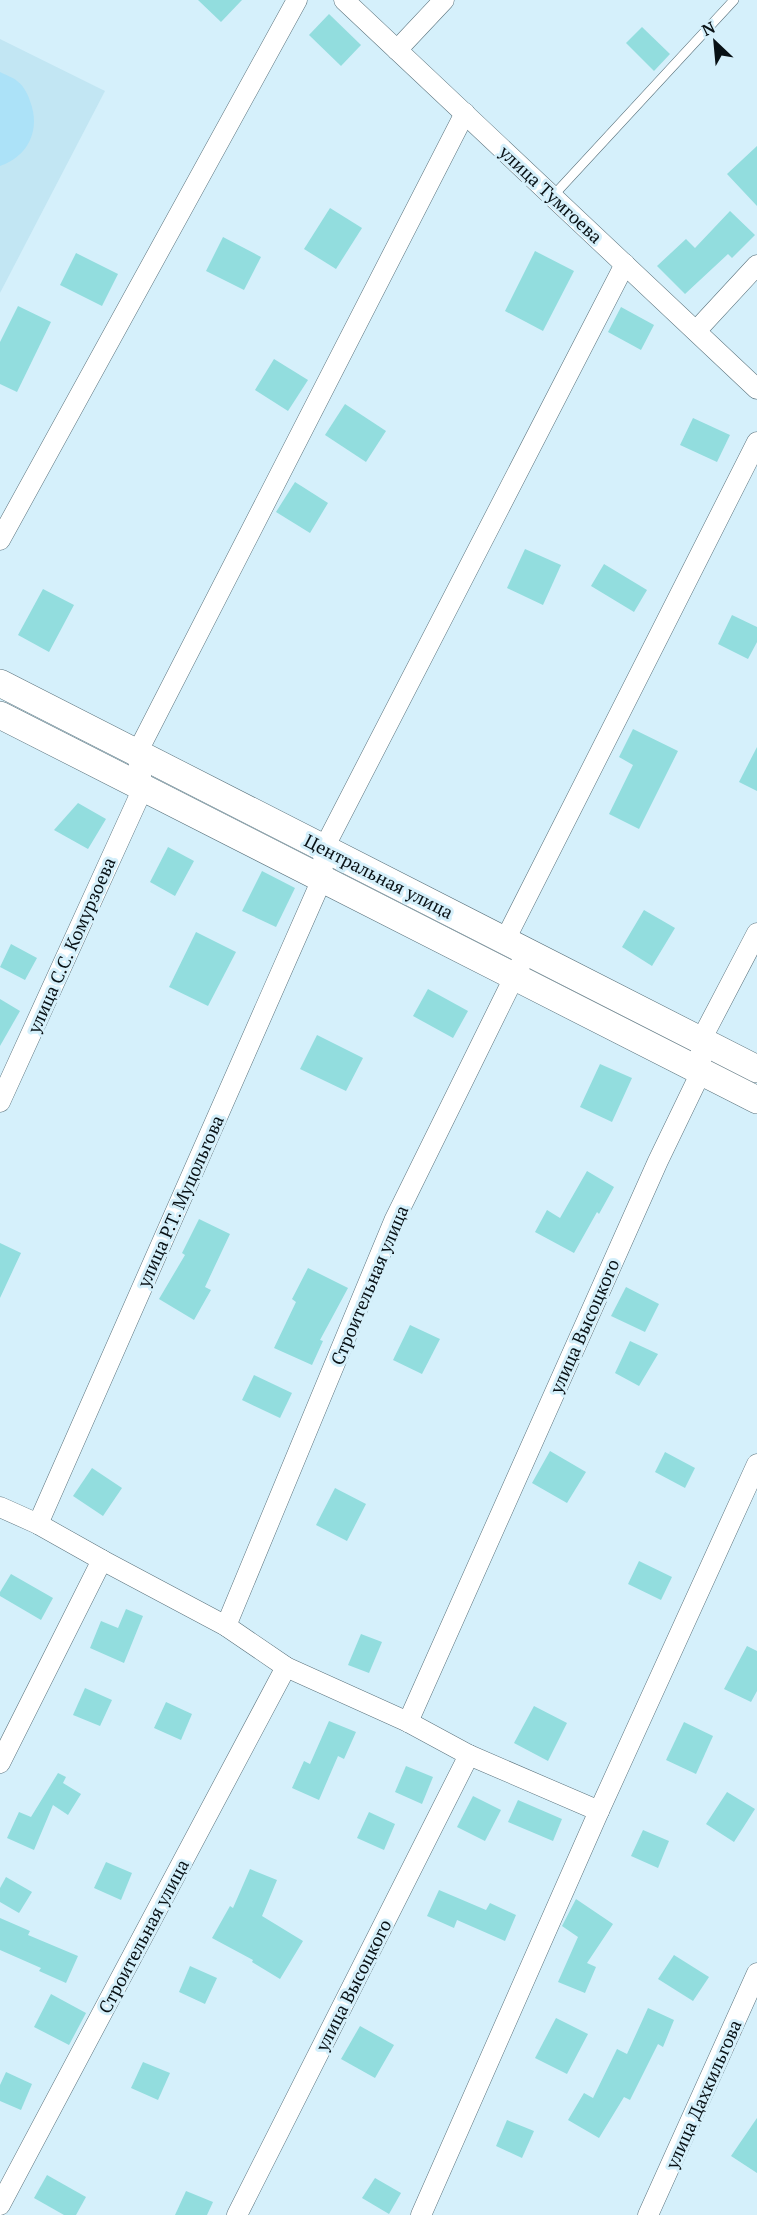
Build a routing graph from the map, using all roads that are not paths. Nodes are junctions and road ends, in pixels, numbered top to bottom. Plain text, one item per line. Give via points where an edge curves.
1 (297, 0) edge
2 (345, 0) edge
3 (444, 0) edge
4 (734, 0) edge
5 (397, 50) junction
6 (465, 113) junction
7 (552, 197) junction
8 (625, 264) junction
9 (757, 265) edge
10 (696, 331) junction
11 (757, 389) edge
12 (757, 442) edge
13 (0, 540) edge
14 (0, 683) edge
15 (0, 715) edge
16 (137, 753) junction
17 (143, 788) junction
18 (324, 848) junction
19 (322, 879) junction
20 (757, 933) edge
21 (516, 945) junction
22 (514, 977) junction
23 (701, 1040) junction
24 (757, 1070) edge
25 (701, 1072) junction
26 (757, 1101) edge
27 (0, 1102) edge
28 (757, 1464) edge
29 (0, 1507) edge
30 (38, 1524) junction
31 (102, 1560) junction
32 (226, 1626) junction
33 (286, 1666) junction
34 (408, 1722) junction
35 (469, 1755) junction
36 (0, 1764) edge
37 (598, 1811) junction
38 (757, 1973) edge
39 (0, 2205) edge
40 (237, 2215) edge
41 (422, 2215) edge
42 (648, 2215) edge

1 - 13 street
2 - 5 street, улица Тумгоева
3 - 5 street
4 - 7 lane
5 - 6 street, улица Тумгоева
6 - 7 street, улица Тумгоева
6 - 16 street
7 - 8 street, улица Тумгоева
8 - 10 street, улица Тумгоева
8 - 18 street
9 - 10 street
10 - 11 street, улица Тумгоева
12 - 21 street, Строительная улица
14 - 16 street, Центральная улица
15 - 17 street, Центральная улица
16 - 17 street
16 - 18 street, Центральная улица
17 - 19 street, Центральная улица
17 - 27 street, улица С.С. Комурзоева
18 - 19 street
18 - 21 street, Центральная улица
19 - 22 street, Центральная улица
19 - 30 street, улица Р.Т. Муцольгова
20 - 23 street, улица Высоцкого
21 - 22 street, Строительная улица
21 - 23 street, Центральная улица
22 - 25 street, Центральная улица
22 - 32 street, Строительная улица via 394,1221
23 - 24 street, Центральная улица
23 - 25 street, улица Высоцкого
25 - 26 street, Центральная улица
25 - 34 street, улица Высоцкого
28 - 37 street
29 - 30 street
30 - 31 street
31 - 32 street
31 - 36 street
32 - 33 street
33 - 34 street
33 - 39 street, Строительная улица
34 - 35 street
35 - 37 street
35 - 40 street, улица Высоцкого
37 - 41 street
38 - 42 street, улица Дахкильгова

